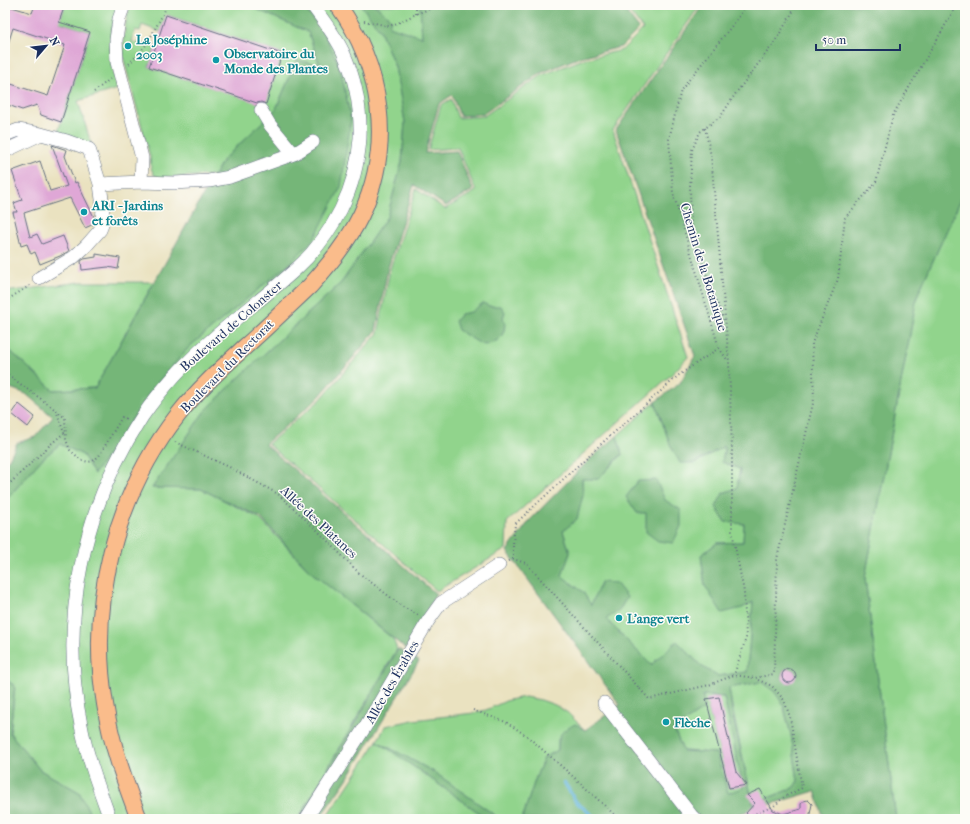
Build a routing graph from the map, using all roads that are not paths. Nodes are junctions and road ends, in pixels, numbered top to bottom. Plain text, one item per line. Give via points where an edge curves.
1 (124, 5) edge
2 (312, 5) edge
3 (338, 5) edge
4 (261, 110) dead end
5 (42, 134) junction
6 (5, 135) edge
7 (313, 142) dead end
8 (5, 151) edge
9 (294, 154) junction
10 (141, 182) junction
11 (100, 184) junction
12 (39, 278) road end
13 (499, 565) road end
14 (604, 703) dead end
15 (110, 819) edge
16 (139, 819) edge
17 (306, 819) edge
18 (695, 819) edge

1 - 10 street via 116,40 117,62 142,158
2 - 15 street, Boulevard de Colonster via 344,53 359,107 359,148 349,191 334,223 308,257 200,350 157,397 126,445 100,498 81,565 76,592 73,647 77,703 87,748
3 - 16 main road, Boulevard du Rectorat via 366,56 378,99 378,160 361,214 334,259 310,286 216,373 177,415 134,487 112,551 101,616 101,674 110,729
4 - 9 street
5 - 6 street via 18,130
5 - 8 street
5 - 11 street via 89,149
7 - 9 street
9 - 10 street via 230,177 209,181
10 - 11 street
11 - 12 street via 100,230 74,257
13 - 17 street, Allée des Érables via 441,603
14 - 18 street

